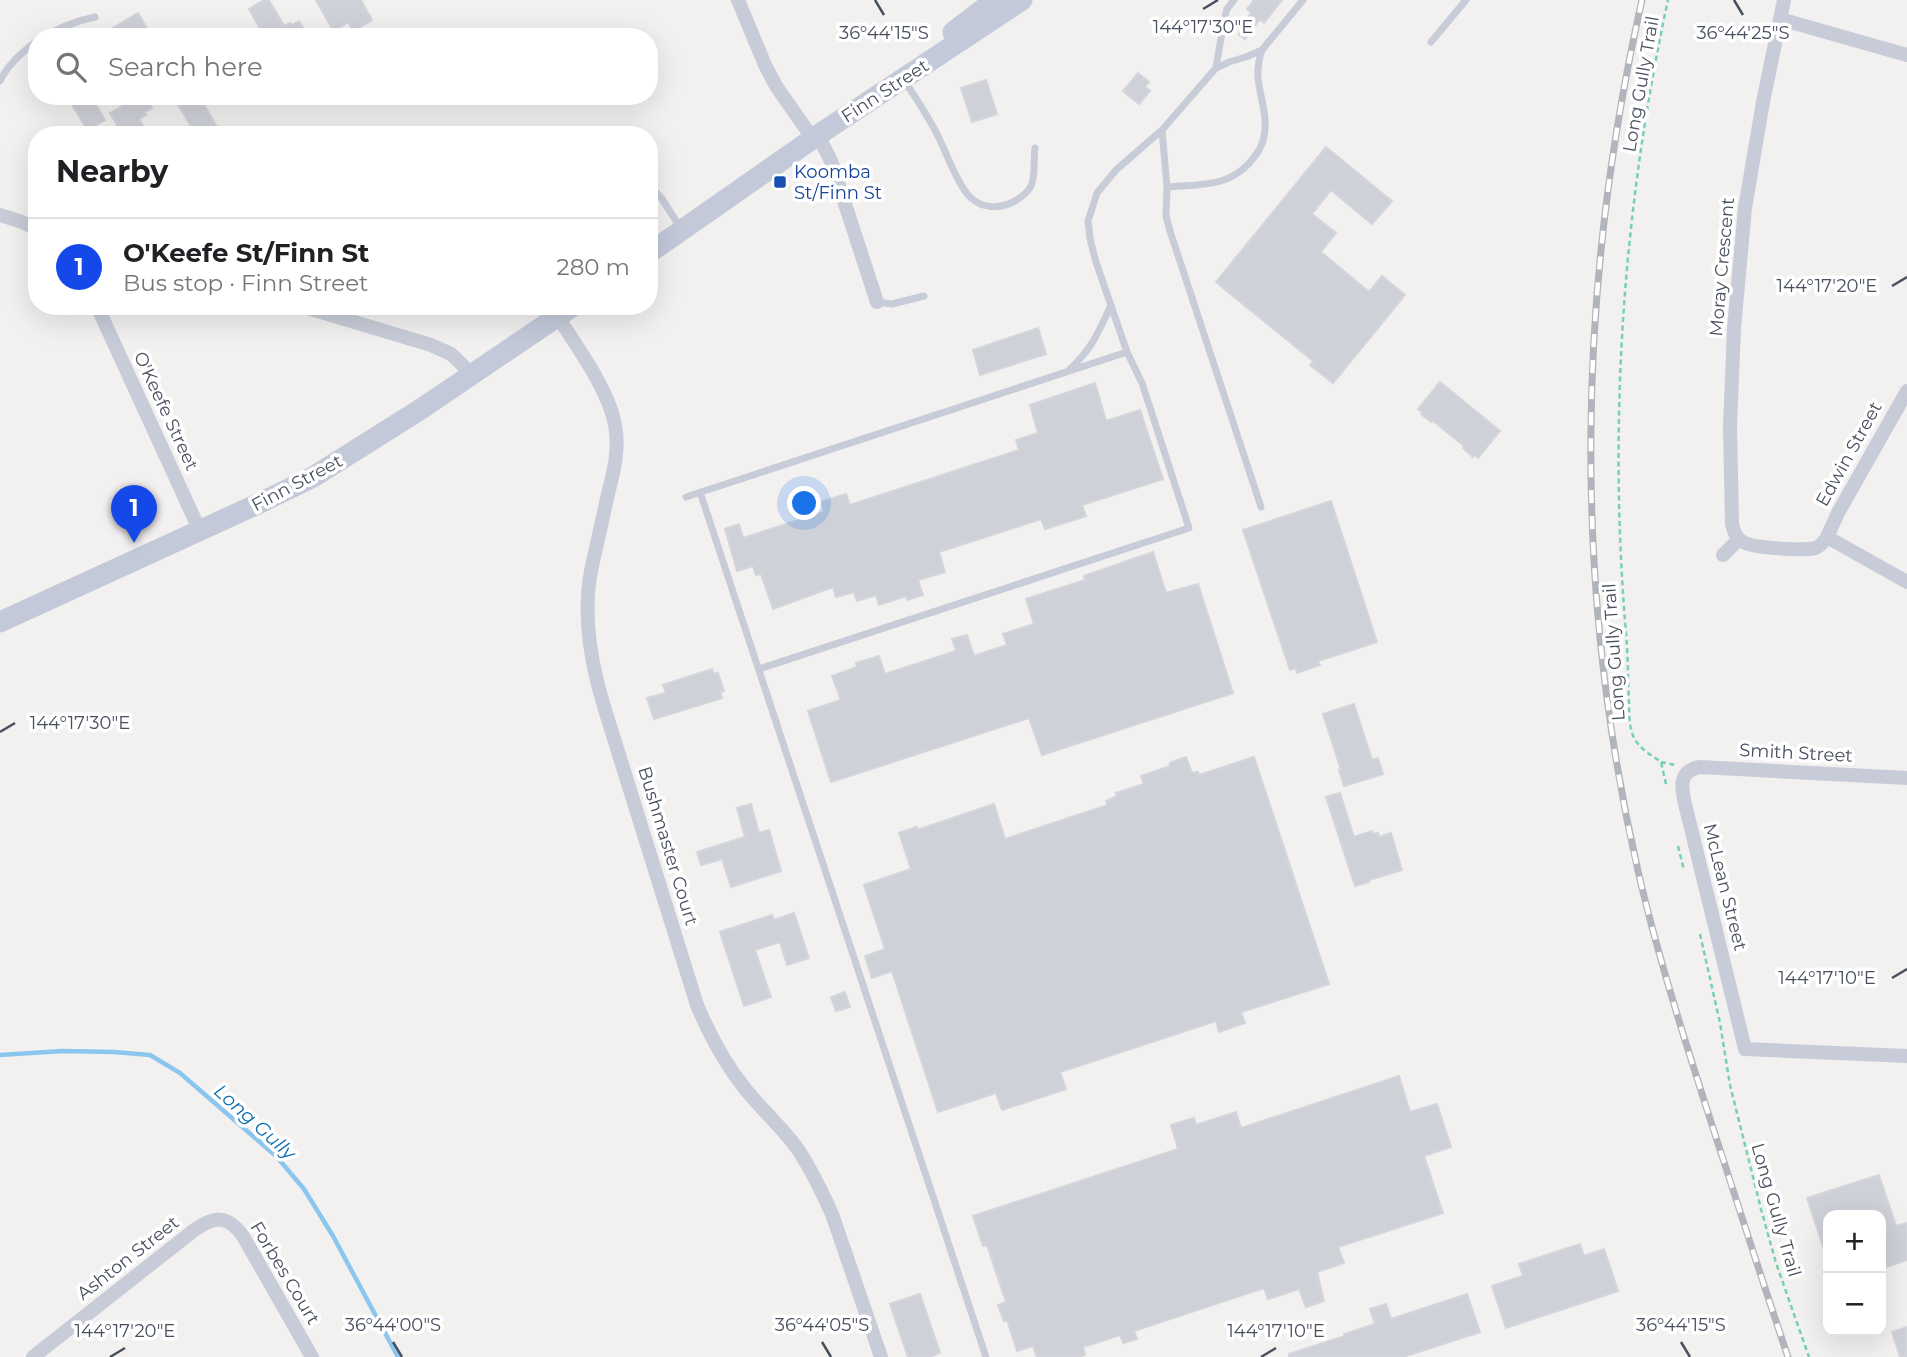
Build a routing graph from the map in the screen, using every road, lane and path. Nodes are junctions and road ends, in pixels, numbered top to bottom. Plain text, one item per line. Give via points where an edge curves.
1 (738, 0) edge
2 (1022, 0) edge
3 (1234, 0) edge
4 (1303, 0) edge
5 (1466, 0) edge
6 (1668, 0) edge
7 (1784, 0) edge
8 (987, 8) edge
9 (95, 17) dead end
10 (1780, 19) junction
11 (58, 28) edge
12 (1431, 42) dead end
13 (28, 48) edge
14 (1262, 50) junction
15 (1907, 55) edge
16 (1216, 68) junction
17 (904, 79) junction
18 (0, 81) edge
19 (1163, 130) junction
20 (816, 137) junction
21 (1035, 148) dead end
22 (1167, 187) junction
23 (658, 195) edge
24 (0, 215) edge
25 (28, 225) edge
26 (682, 231) junction
27 (658, 247) edge
28 (924, 296) dead end
29 (877, 302) joint
30 (1111, 305) junction
31 (101, 315) edge
32 (333, 315) edge
33 (560, 315) edge
34 (568, 315) edge
35 (1127, 352) junction
36 (1067, 371) junction
37 (472, 375) junction
38 (1907, 391) edge
39 (700, 492) junction
40 (686, 497) dead end
41 (1261, 508) dead end
42 (200, 531) junction
43 (1827, 537) junction
44 (1739, 539) junction
45 (1723, 555) dead end
46 (1907, 582) edge
47 (0, 622) edge
48 (759, 669) junction
49 (1685, 775) joint
50 (1907, 778) edge
51 (1667, 788) dead end
52 (1676, 835) dead end
53 (1684, 869) dead end
54 (1700, 934) dead end
55 (1907, 1056) edge
56 (215, 1220) joint
57 (33, 1357) edge
58 (312, 1357) edge
59 (881, 1357) edge
60 (985, 1357) edge
61 (1809, 1357) edge

1 - 20 street via 776,86
2 - 8 street, Finn Street
3 - 16 lane via 1225,16
4 - 14 lane
5 - 12 lane
6 - 51 path, Long Gully Trail via 1634,207 1618,446 1620,559 1632,733 1640,747 1661,762
7 - 10 street, Moray Crescent
8 - 17 street, Finn Street
8 - 20 street, Finn Street
9 - 11 lane
10 - 15 street
10 - 44 street, Moray Crescent via 1745,208 1734,328 1731,518
13 - 18 lane
14 - 16 lane
14 - 22 lane via 1257,71 1265,120 1258,153 1236,176
16 - 19 lane
17 - 20 street, Finn Street
17 - 21 lane via 966,192 978,203 1000,206 1027,191 1033,183
19 - 22 lane
19 - 30 lane via 1111,176 1097,193 1088,220
20 - 26 street, Finn Street
20 - 29 street via 831,161
22 - 41 lane via 1170,231
23 - 26 lane
24 - 25 street
26 - 27 street, Finn Street
28 - 29 lane via 892,304
30 - 35 lane
30 - 36 lane via 1093,343
31 - 42 street, O'Keefe Street
32 - 37 street via 431,345 451,354
33 - 37 street, Finn Street
34 - 59 street, Bushmaster Court via 602,390 618,444 588,595 596,681 706,1027 730,1068 798,1150 822,1191
35 - 36 lane
35 - 48 lane via 1142,383 1189,528
36 - 39 lane
37 - 42 street, Finn Street via 313,477
38 - 43 street, Edwin Street
39 - 40 lane
39 - 48 lane
42 - 47 street, Finn Street
43 - 44 street via 1812,548 1752,546
43 - 46 street
44 - 45 street
48 - 60 lane
49 - 50 street, Smith Street via 1700,767
49 - 55 street, McLean Street via 1686,808 1745,1049
52 - 53 path
54 - 61 path, Long Gully Trail via 1761,1209
56 - 57 street, Ashton Street via 193,1231
56 - 58 street, Forbes Court via 231,1223 243,1236

